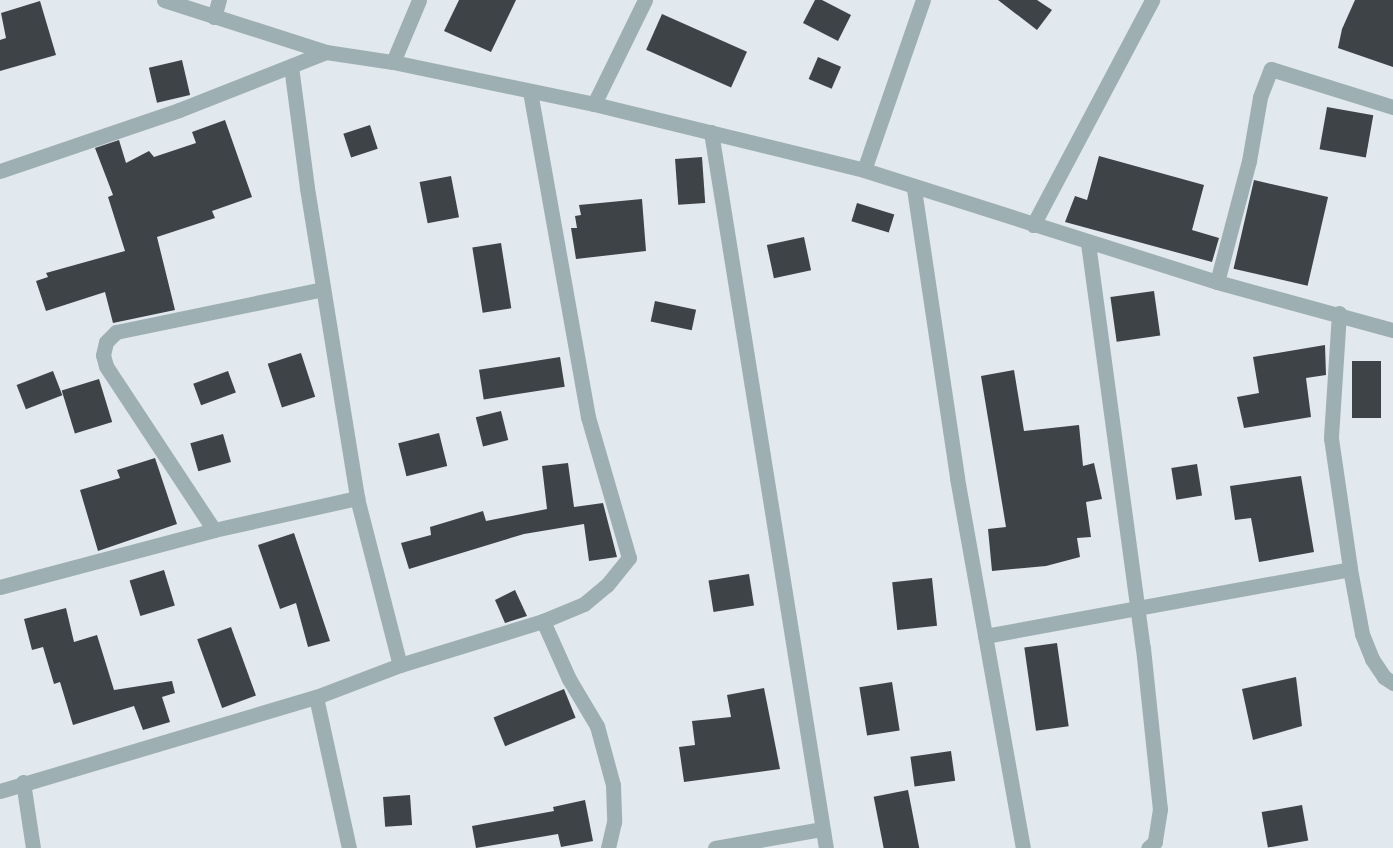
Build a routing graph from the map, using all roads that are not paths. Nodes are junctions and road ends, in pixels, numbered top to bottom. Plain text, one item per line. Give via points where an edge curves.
1 (164, 0) edge
2 (219, 0) edge
3 (419, 0) edge
4 (645, 0) edge
5 (923, 0) edge
6 (1152, 0) edge
7 (214, 17) junction
8 (326, 52) junction
9 (393, 62) junction
10 (291, 66) junction
11 (530, 91) junction
12 (594, 104) junction
13 (1393, 107) edge
14 (711, 132) junction
15 (864, 170) junction
16 (0, 171) edge
17 (914, 189) junction
18 (1033, 225) junction
19 (1088, 242) junction
20 (1217, 282) junction
21 (323, 289) junction
22 (1339, 313) junction
23 (1393, 330) edge
24 (357, 498) junction
25 (214, 530) junction
26 (1350, 569) junction
27 (0, 587) edge
28 (1137, 609) junction
29 (543, 621) junction
30 (985, 636) junction
31 (400, 664) junction
32 (1393, 683) edge
33 (316, 697) junction
34 (22, 782) junction
35 (0, 791) edge
36 (822, 829) junction
37 (33, 848) edge
38 (349, 848) edge
39 (608, 848) edge
40 (715, 848) edge
41 (826, 848) edge
42 (1023, 848) edge
43 (1148, 848) edge

1 - 7 street
2 - 7 street
3 - 9 street
4 - 12 street
5 - 15 street
6 - 18 street
7 - 8 street
8 - 9 street
8 - 10 street
9 - 11 street
10 - 16 street via 179,110
10 - 21 street
11 - 12 street
11 - 29 street via 588,417 629,558 607,585 584,604
12 - 14 street
13 - 20 street via 1271,69 1260,97 1249,161
14 - 15 street
14 - 36 street
15 - 17 street
17 - 18 street
17 - 30 street via 957,478
18 - 19 street
19 - 20 street
19 - 28 street
20 - 22 street
21 - 24 street
21 - 25 street via 116,332 106,342 103,355 106,366
22 - 23 street
22 - 26 street via 1330,438
24 - 25 street
24 - 31 street
25 - 27 street
26 - 28 street
26 - 32 street via 1372,659
28 - 30 street
28 - 43 street via 1160,810 1155,842
29 - 31 street
29 - 39 street via 570,679 597,726 613,785 614,822
30 - 42 street
31 - 33 street
33 - 34 street via 170,743
33 - 38 street
34 - 35 street
34 - 37 street
36 - 40 street
36 - 41 street

